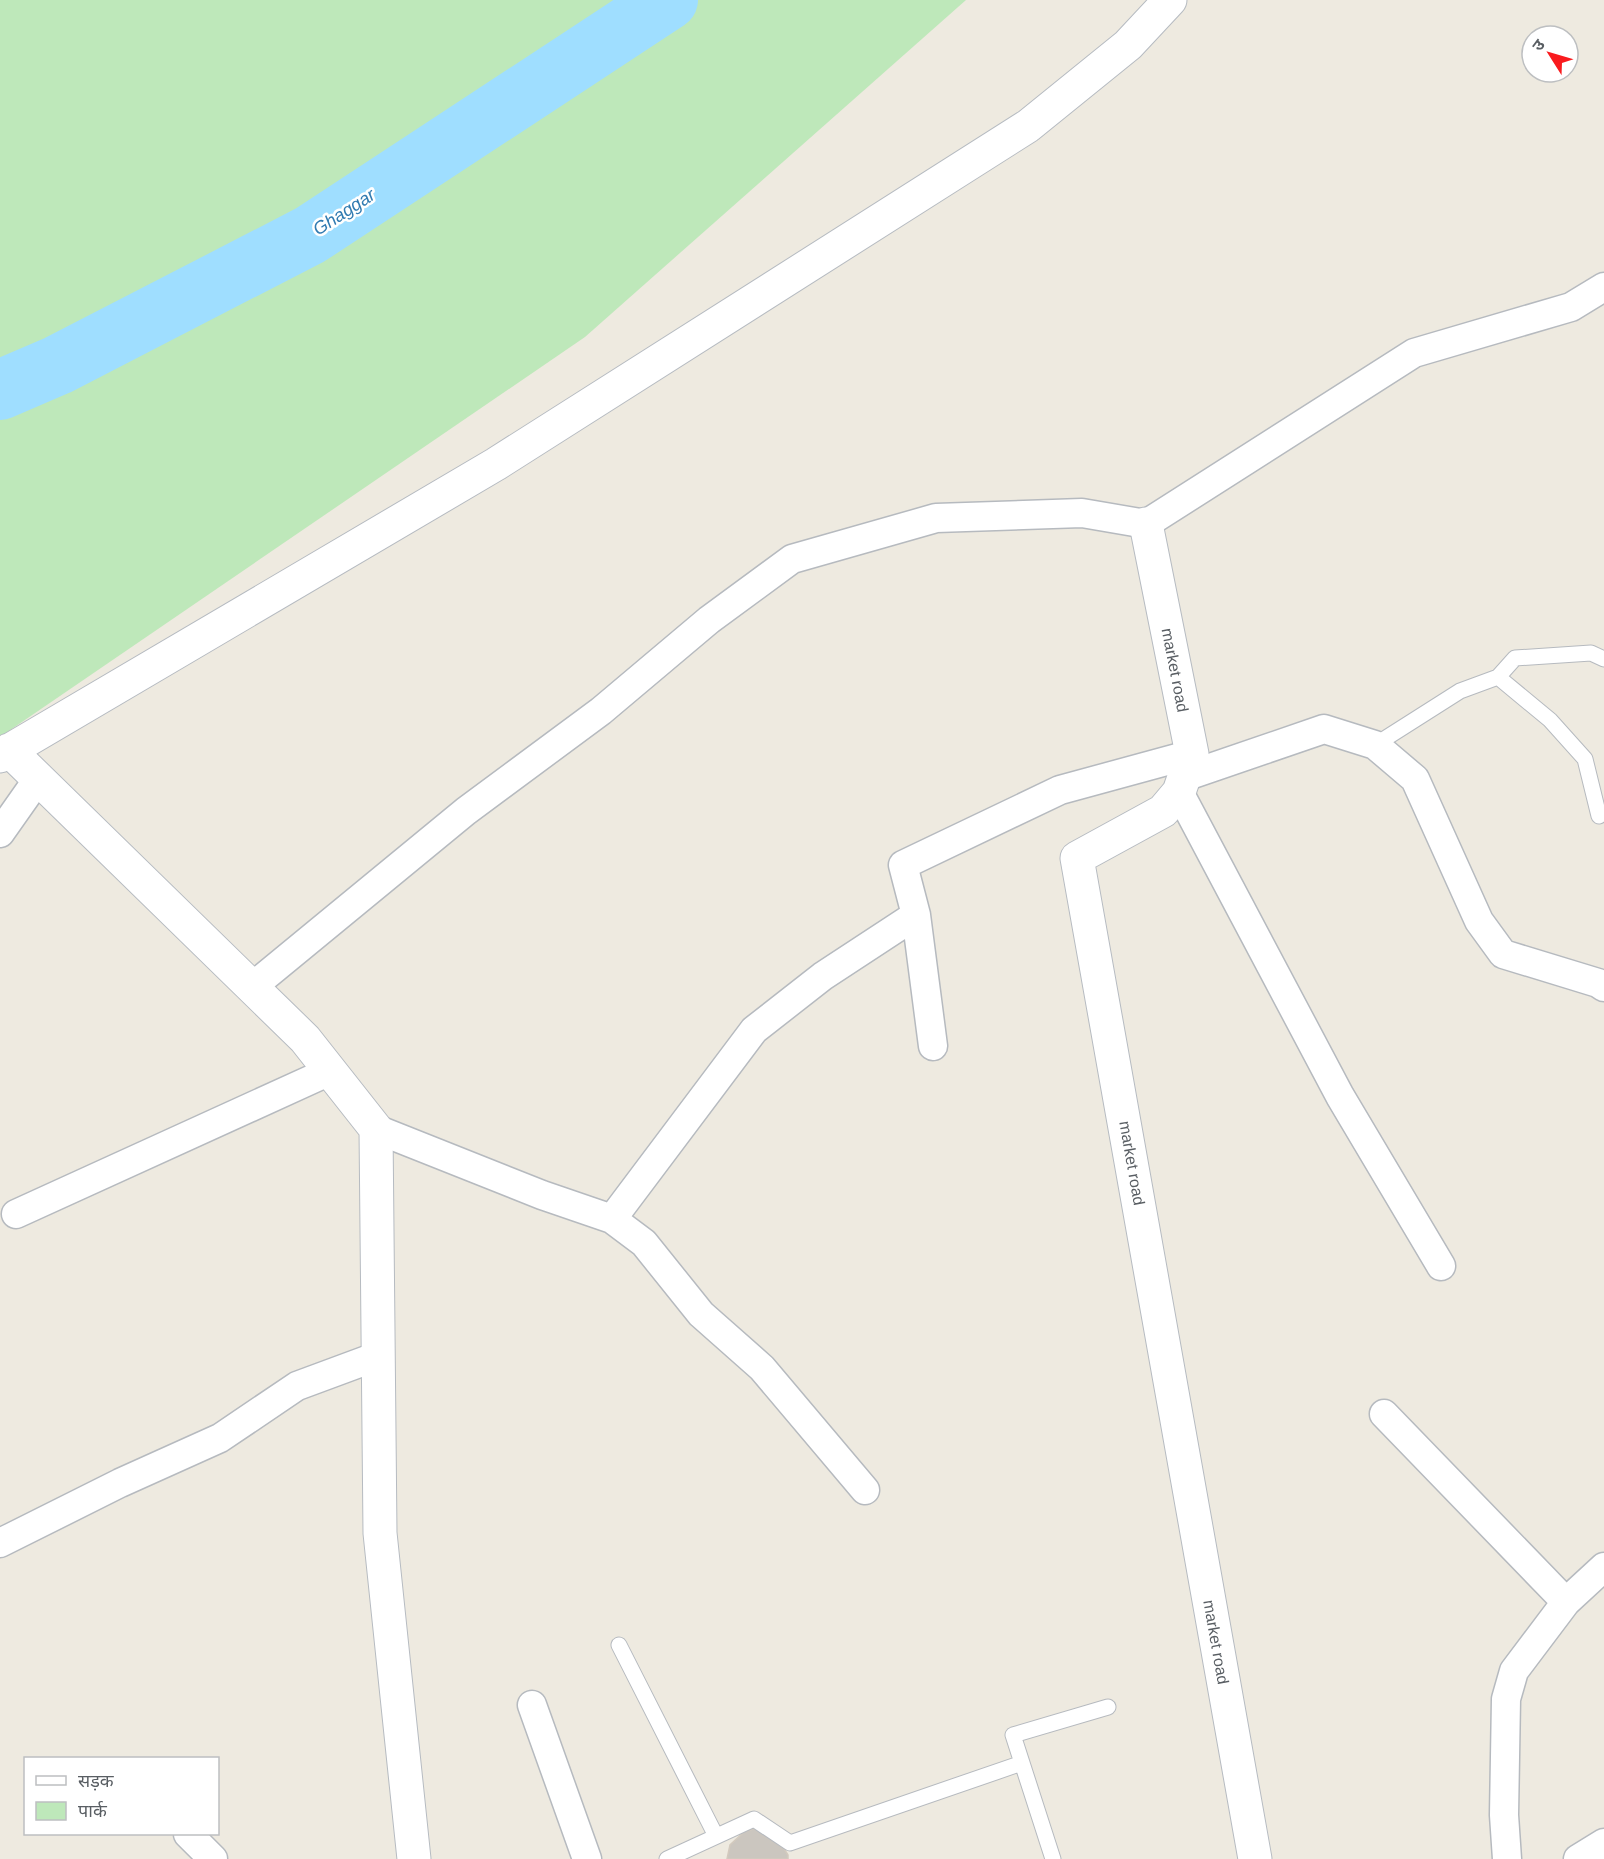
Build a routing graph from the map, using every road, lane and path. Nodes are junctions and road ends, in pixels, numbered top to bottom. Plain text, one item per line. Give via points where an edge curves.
1 (1170, 0) edge
2 (1604, 287) edge
3 (1146, 524) junction
4 (1604, 659) edge
5 (1498, 677) junction
6 (1375, 745) junction
7 (5, 753) edge
8 (1185, 774) junction
9 (38, 779) junction
10 (1599, 816) dead end
11 (0, 834) edge
12 (915, 915) junction
13 (252, 987) junction
14 (1604, 987) edge
15 (933, 1046) dead end
16 (330, 1071) junction
17 (376, 1129) junction
18 (16, 1214) dead end
19 (612, 1219) junction
20 (1441, 1266) dead end
21 (378, 1356) junction
22 (1384, 1414) dead end
23 (865, 1490) dead end
24 (0, 1543) edge
25 (1604, 1567) edge
26 (1566, 1602) junction
27 (619, 1645) dead end
28 (532, 1705) dead end
29 (1108, 1707) dead end
30 (1022, 1763) junction
31 (190, 1835) edge
32 (716, 1836) junction
33 (1604, 1843) edge
34 (213, 1859) edge
35 (414, 1859) edge
36 (587, 1859) edge
37 (667, 1859) edge
38 (1053, 1859) edge
39 (1255, 1859) edge
40 (1507, 1859) edge
41 (1578, 1859) edge

1 - 7 street via 1128,45 1028,126 496,464
2 - 3 street via 1571,307 1414,353
3 - 8 street, market road
3 - 13 street via 1082,513 936,518 792,559 709,620 601,711 466,811
4 - 5 lane via 1591,653 1515,658
5 - 6 lane via 1461,691
5 - 10 lane via 1550,720 1585,759
6 - 8 street via 1324,729
6 - 14 street via 1415,779 1479,921 1503,954
7 - 9 street
8 - 12 street via 1059,790 903,865
8 - 20 street via 1340,1096
8 - 39 street, market road via 1163,812 1077,858
9 - 11 street
9 - 13 street
12 - 15 street
12 - 19 street via 824,976 754,1030
13 - 16 street via 305,1039
16 - 17 street
16 - 18 street
17 - 19 street
17 - 21 street
19 - 23 street via 644,1243 700,1314 762,1368
21 - 24 street via 297,1386 219,1438
21 - 35 street via 380,1533
22 - 26 street
25 - 26 street
26 - 40 street via 1514,1671 1506,1699
27 - 32 lane
28 - 36 street
29 - 30 lane via 1013,1735
30 - 32 lane via 790,1843 754,1819
30 - 38 lane
31 - 34 street
32 - 37 lane
33 - 41 street

